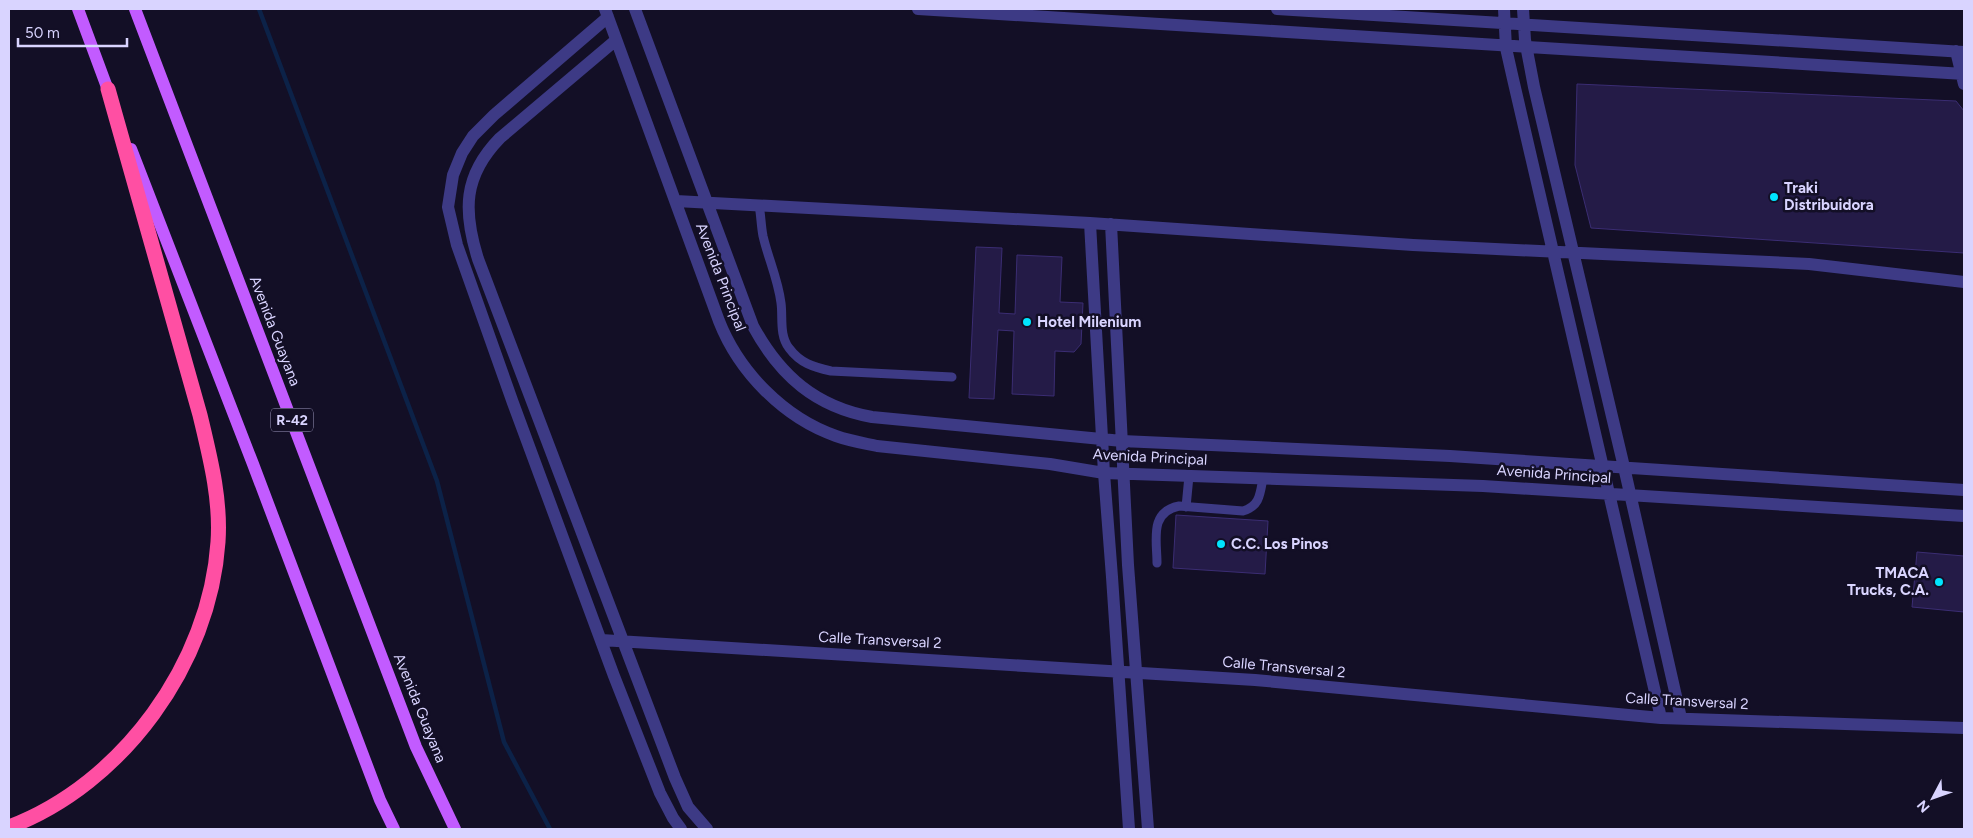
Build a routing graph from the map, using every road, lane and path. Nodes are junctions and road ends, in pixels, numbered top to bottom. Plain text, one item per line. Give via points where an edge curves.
1 (78, 9) edge
2 (135, 9) edge
3 (635, 9) edge
4 (918, 9) edge
5 (1277, 9) edge
6 (1504, 9) edge
7 (1523, 9) edge
8 (977, 11) edge
9 (606, 13) edge
10 (1083, 14) edge
11 (1505, 23) junction
12 (1524, 24) junction
13 (616, 40) junction
14 (1506, 44) junction
15 (1526, 45) junction
16 (1960, 51) edge
17 (1963, 77) edge
18 (108, 88) junction
19 (676, 201) junction
20 (707, 202) junction
21 (760, 205) junction
22 (1090, 223) junction
23 (1110, 224) junction
24 (1553, 252) junction
25 (1575, 253) junction
26 (1964, 282) edge
27 (952, 377) dead end
28 (1102, 439) junction
29 (1122, 441) junction
30 (1602, 466) junction
31 (1624, 467) junction
32 (1123, 472) junction
33 (1104, 473) junction
34 (1189, 476) junction
35 (1263, 478) junction
36 (1964, 490) edge
37 (1608, 494) junction
38 (1631, 495) junction
39 (1186, 507) junction
40 (1964, 516) edge
41 (1157, 563) dead end
42 (1631, 592) junction
43 (1653, 592) junction
44 (601, 640) junction
45 (622, 640) junction
46 (1118, 671) junction
47 (1136, 672) junction
48 (1661, 718) junction
49 (1681, 718) junction
50 (1964, 728) edge
51 (9, 827) edge
52 (394, 829) edge
53 (455, 829) edge
54 (681, 829) edge
55 (707, 829) edge
56 (1128, 829) edge
57 (1148, 829) edge

1 - 18 main road
2 - 53 main road, Avenida Guayana / R-42 via 416,747
3 - 20 street, Avenida Principal
4 - 8 street
5 - 11 street
6 - 11 street
7 - 12 street
8 - 10 street
9 - 13 street, Avenida Principal
9 - 44 street via 473,136 452,175 448,208 456,245
10 - 14 street
11 - 12 street
11 - 14 street
12 - 15 street
12 - 16 street
13 - 19 street, Avenida Principal
13 - 45 street via 491,148 474,174 468,208 478,259
14 - 15 street
14 - 24 street
15 - 17 street
15 - 25 street
16 - 17 street
18 - 51 highway via 211,462 218,507 213,581 193,644 179,673 145,724 102,769 72,793
18 - 52 main road via 380,800
19 - 20 street
19 - 33 street, Avenida Principal via 731,347 758,383 800,418 854,442
20 - 21 street
20 - 28 street, Avenida Principal via 746,310 762,344 794,381 822,401 838,409 872,417
21 - 22 street
21 - 27 lane via 763,235 781,303 783,335 788,347 800,360 812,367 831,371
22 - 23 street
22 - 28 street
23 - 24 street
23 - 29 street
24 - 25 street
24 - 30 street
25 - 26 street via 1809,264
25 - 31 street
28 - 29 street, Avenida Principal
28 - 33 street
29 - 30 street, Avenida Principal
29 - 32 street
30 - 31 street, Avenida Principal
30 - 37 street
31 - 36 street, Avenida Principal
31 - 38 street
32 - 33 street, Avenida Principal
32 - 34 street, Avenida Principal
32 - 47 street
33 - 46 street
34 - 35 street, Avenida Principal
34 - 39 lane
35 - 37 street, Avenida Principal
35 - 39 lane via 1260,497 1250,509
37 - 38 street, Avenida Principal
37 - 42 street
38 - 40 street, Avenida Principal
38 - 43 street
39 - 41 lane via 1169,508 1157,522
42 - 43 street
42 - 48 street
43 - 49 street
44 - 45 street, Calle Transversal 2
44 - 54 street via 660,793
45 - 46 street, Calle Transversal 2
45 - 55 street via 682,796 692,814
46 - 47 street, Calle Transversal 2
46 - 56 street
47 - 48 street, Calle Transversal 2 via 1256,680
47 - 57 street
48 - 49 street, Calle Transversal 2
49 - 50 street, Calle Transversal 2

